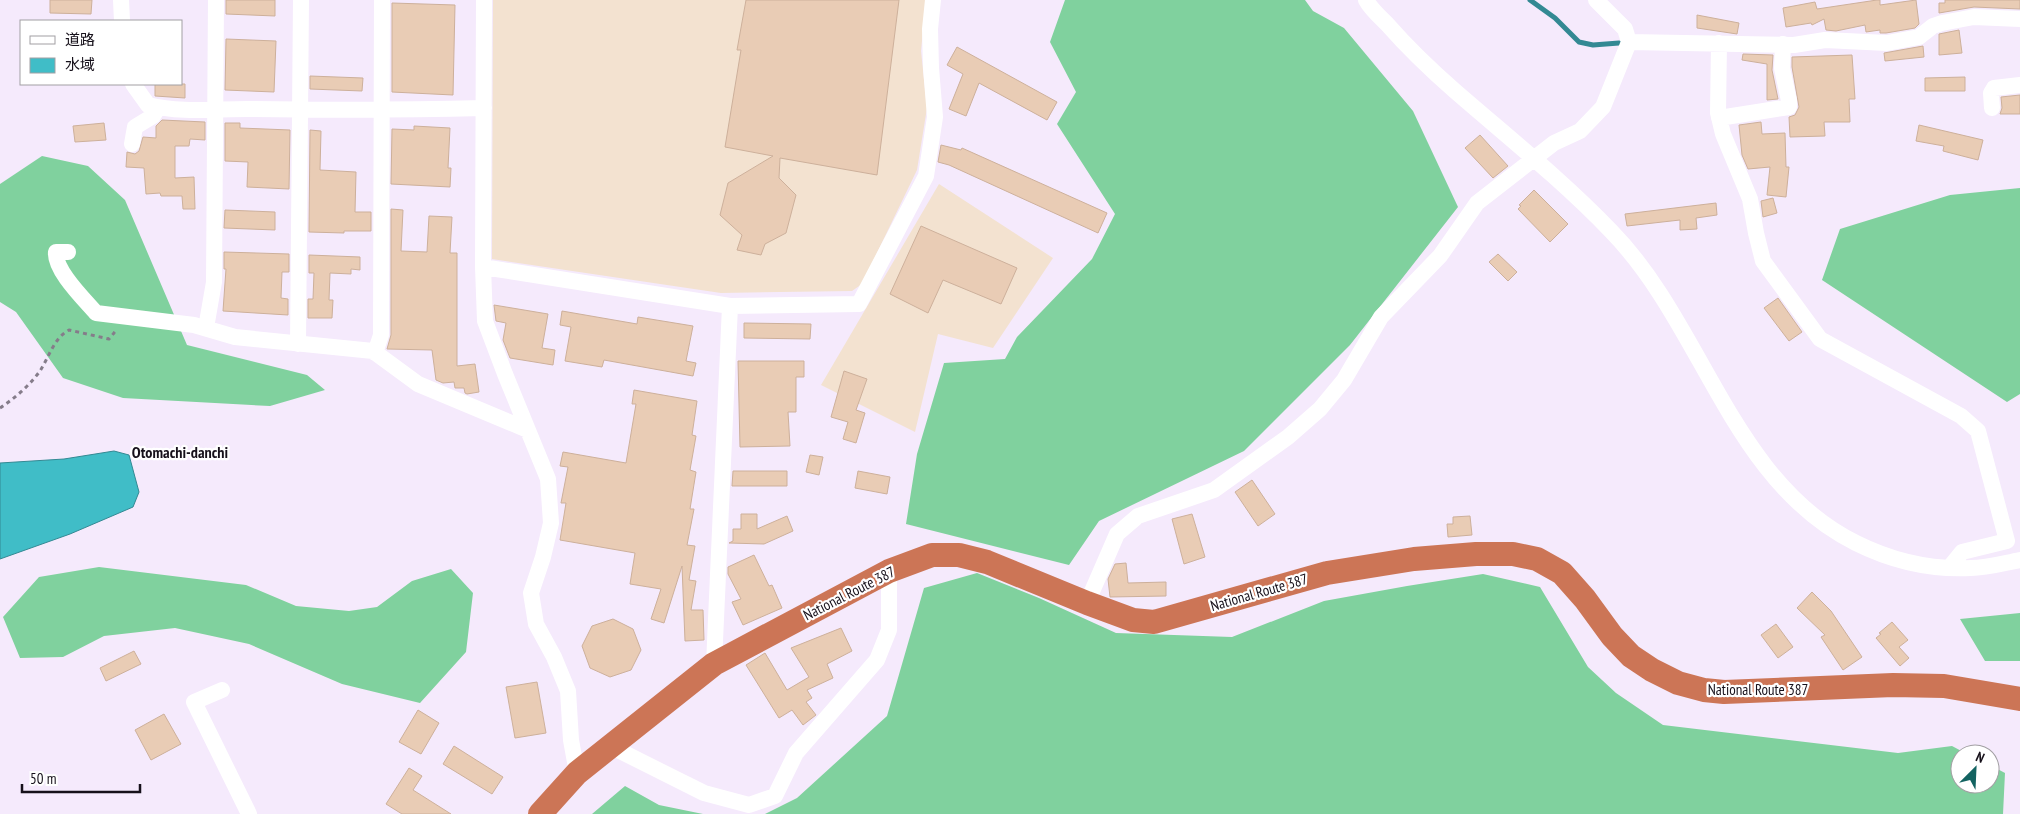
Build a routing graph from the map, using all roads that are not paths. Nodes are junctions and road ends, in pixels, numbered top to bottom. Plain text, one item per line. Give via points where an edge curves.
1 (121, 0) edge
2 (216, 0) edge
3 (301, 0) edge
4 (382, 0) edge
5 (484, 0) edge
6 (933, 0) edge
7 (1366, 0) edge
8 (1596, 0) edge
9 (2020, 18) edge
10 (122, 20) edge
11 (1629, 42) junction
12 (1719, 43) junction
13 (1783, 44) junction
14 (134, 85) edge
15 (2020, 85) edge
16 (158, 108) junction
17 (484, 108) junction
18 (1992, 108) dead end
19 (216, 109) junction
20 (299, 110) junction
21 (382, 111) junction
22 (1719, 118) junction
23 (132, 144) dead end
24 (1533, 158) junction
25 (68, 252) dead end
26 (483, 267) junction
27 (730, 306) junction
28 (206, 328) junction
29 (298, 344) junction
30 (375, 353) junction
31 (528, 430) junction
32 (2020, 560) edge
33 (1950, 568) junction
34 (889, 571) junction
35 (1087, 603) junction
36 (714, 664) junction
37 (222, 690) dead end
38 (2020, 699) edge
39 (610, 746) junction
40 (577, 773) junction
41 (249, 814) edge
42 (540, 814) edge

1 - 10 street
2 - 19 street
3 - 20 street
4 - 21 street
5 - 17 street
6 - 27 street via 930,58 935,117 926,176 859,304
7 - 24 street via 1428,67
8 - 11 street via 1625,29
9 - 13 street via 1974,17 1942,23 1919,37 1887,44 1825,40
11 - 12 street
11 - 24 street via 1603,107 1580,131 1554,143
12 - 13 street
12 - 22 street
13 - 22 street via 1782,68 1789,107
14 - 16 street via 148,105
15 - 18 street via 1994,88
16 - 19 street
16 - 23 street via 153,116 135,127
17 - 21 street
17 - 26 street
19 - 20 street
19 - 28 street via 214,282
20 - 21 street
20 - 29 street
21 - 30 street via 381,335
22 - 33 street via 1750,199 1763,261 1820,339 1960,416 1978,430 2007,541 1962,552
24 - 33 street via 1612,232 1643,269 1753,450 1808,513 1840,535 1878,554 1914,565
24 - 35 street via 1476,203 1440,256 1381,317 1344,380 1320,409 1288,437 1214,490 1138,516 1117,534
25 - 28 street via 56,252 55,258 96,313
26 - 27 street
26 - 31 street via 485,321
27 - 36 street
28 - 29 street via 235,337
29 - 30 street
30 - 31 street via 418,384
31 - 40 street via 548,478 551,523 531,593 536,624 568,691
32 - 33 street
34 - 35 highway, National Route 387 via 932,555 959,554 987,562
34 - 36 highway, National Route 387
34 - 39 street via 889,630 877,660 796,753 775,796 749,805 704,793
35 - 38 highway, National Route 387 via 1133,620 1154,622 1327,573 1414,559 1513,554 1537,559 1562,573 1632,656 1652,670 1704,690 1944,686
36 - 39 highway, National Route 387
37 - 41 street via 194,702
39 - 40 highway, National Route 387
40 - 42 highway, National Route 387

